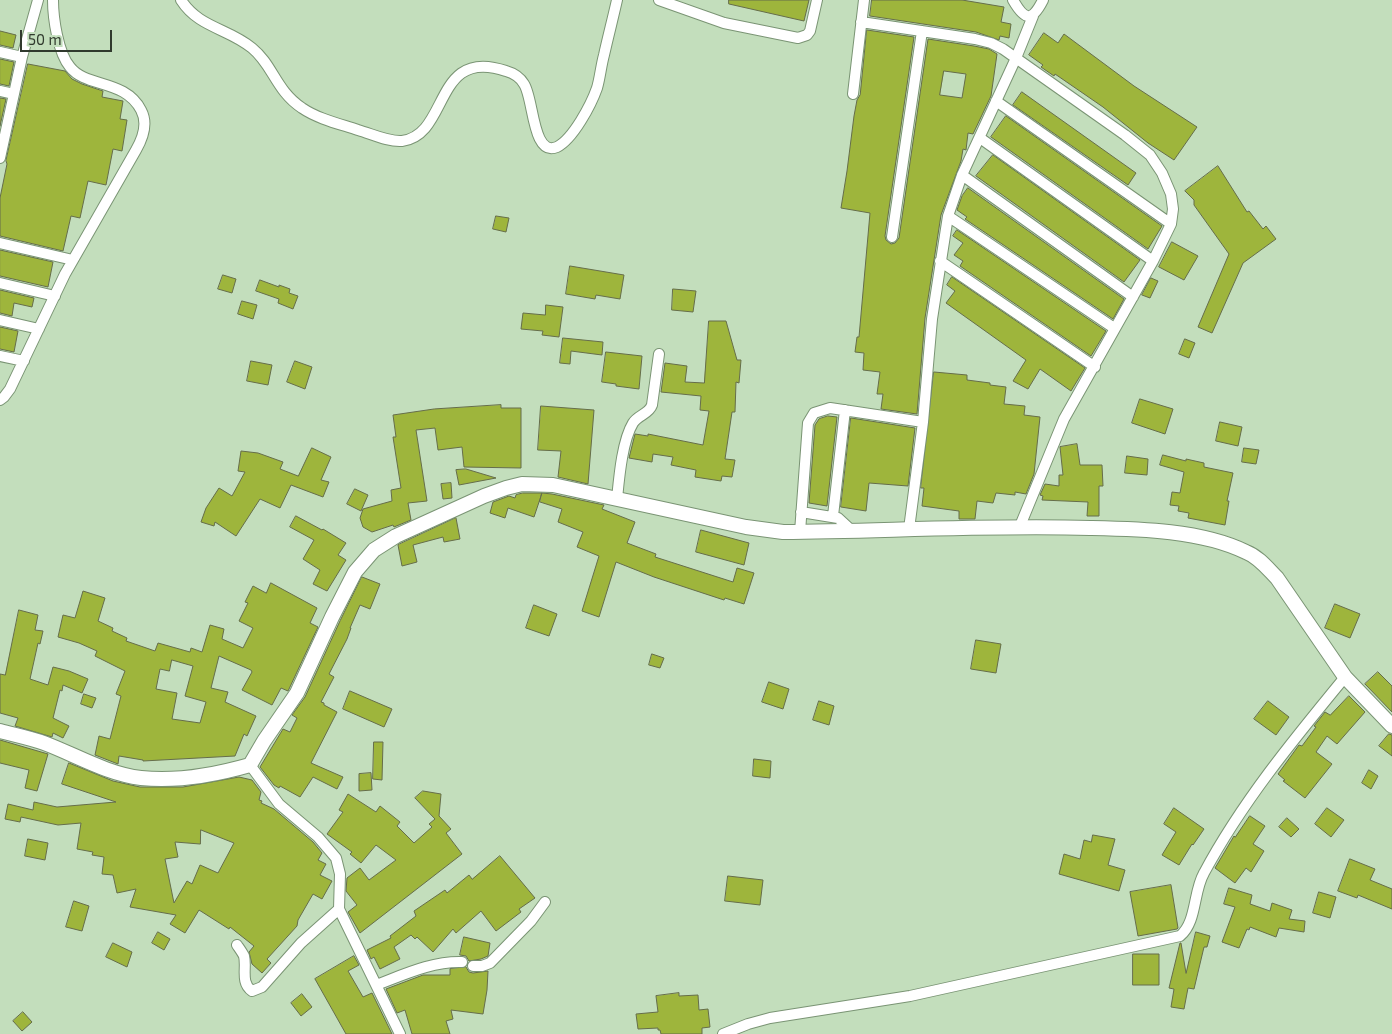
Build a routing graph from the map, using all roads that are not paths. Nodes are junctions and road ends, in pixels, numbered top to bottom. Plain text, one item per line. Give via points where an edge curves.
1 (38, 0) edge
2 (53, 0) edge
3 (181, 0) edge
4 (617, 0) edge
5 (659, 0) edge
6 (816, 0) edge
7 (864, 0) edge
8 (1013, 0) edge
9 (1042, 0) edge
10 (1033, 16) junction
11 (861, 22) junction
12 (922, 31) junction
13 (0, 52) edge
14 (22, 57) junction
15 (1016, 58) junction
16 (0, 92) edge
17 (14, 94) junction
18 (853, 94) dead end
19 (996, 101) junction
20 (3, 131) edge
21 (980, 138) junction
22 (0, 158) edge
23 (962, 175) junction
24 (948, 216) junction
25 (1171, 224) junction
26 (892, 237) dead end
27 (0, 243) edge
28 (73, 260) junction
29 (940, 261) junction
30 (1153, 261) junction
31 (0, 283) edge
32 (55, 296) junction
33 (1132, 297) junction
34 (0, 320) edge
35 (1114, 328) junction
36 (39, 329) junction
37 (659, 354) dead end
38 (0, 356) edge
39 (24, 361) junction
40 (1095, 367) junction
41 (0, 400) edge
42 (845, 410) junction
43 (924, 422) junction
44 (617, 499) junction
45 (802, 512) junction
46 (833, 516) junction
47 (1020, 526) junction
48 (909, 528) junction
49 (852, 531) junction
50 (800, 532) junction
51 (1345, 677) junction
52 (1392, 726) edge
53 (0, 731) edge
54 (250, 765) junction
55 (545, 902) dead end
56 (339, 909) junction
57 (237, 945) dead end
58 (462, 962) dead end
59 (473, 966) dead end
60 (376, 985) junction
61 (400, 1034) edge
62 (723, 1034) edge

1 - 14 street
2 - 28 street via 62,52 70,68 128,95 142,112 144,124 140,142
3 - 4 street via 192,15 252,48 265,61 283,92 315,116 392,141 411,139 426,126 460,73 476,67 492,67 517,76 525,84 538,137 544,146 555,148 574,131 596,89
5 - 6 street via 724,23 798,38 810,31
7 - 11 street
8 - 10 street via 1021,12
9 - 10 street
10 - 15 street
11 - 12 street
11 - 18 street
12 - 15 street via 991,43
12 - 26 street
13 - 14 street
14 - 17 street
15 - 19 street
15 - 25 street via 1150,155 1171,194
16 - 17 street
17 - 20 street
19 - 21 street
19 - 25 street
20 - 22 street
21 - 23 street
21 - 30 street
23 - 24 street
23 - 33 street
24 - 29 street
24 - 35 street
25 - 30 street
27 - 28 street
28 - 32 street
29 - 40 street
29 - 43 street
30 - 33 street
31 - 32 street
32 - 36 street
33 - 35 street
34 - 36 street
35 - 40 street
36 - 39 street
37 - 44 street via 652,406 635,420 630,430
38 - 39 street
39 - 41 street via 10,389
40 - 47 street via 1064,419
42 - 43 street
42 - 45 street via 822,410 814,413 808,423
42 - 46 street
43 - 48 street
44 - 50 street via 746,527
44 - 54 street via 552,485 522,484 484,496 396,536 374,550 354,572 297,693
45 - 46 street
45 - 50 street
46 - 49 street
47 - 48 street
47 - 51 street via 1129,529 1189,536 1248,552 1278,578
48 - 49 street
49 - 50 street
51 - 52 street
51 - 62 street via 1296,737 1234,823 1202,875 1190,923 1180,936 910,996 770,1018
53 - 54 street via 42,742 91,763 140,778 201,776
54 - 56 street via 279,804 318,837 336,858 340,874
55 - 59 street via 490,963
56 - 57 street via 256,991 247,986 244,956
56 - 60 street
58 - 60 street via 426,967
60 - 61 street

